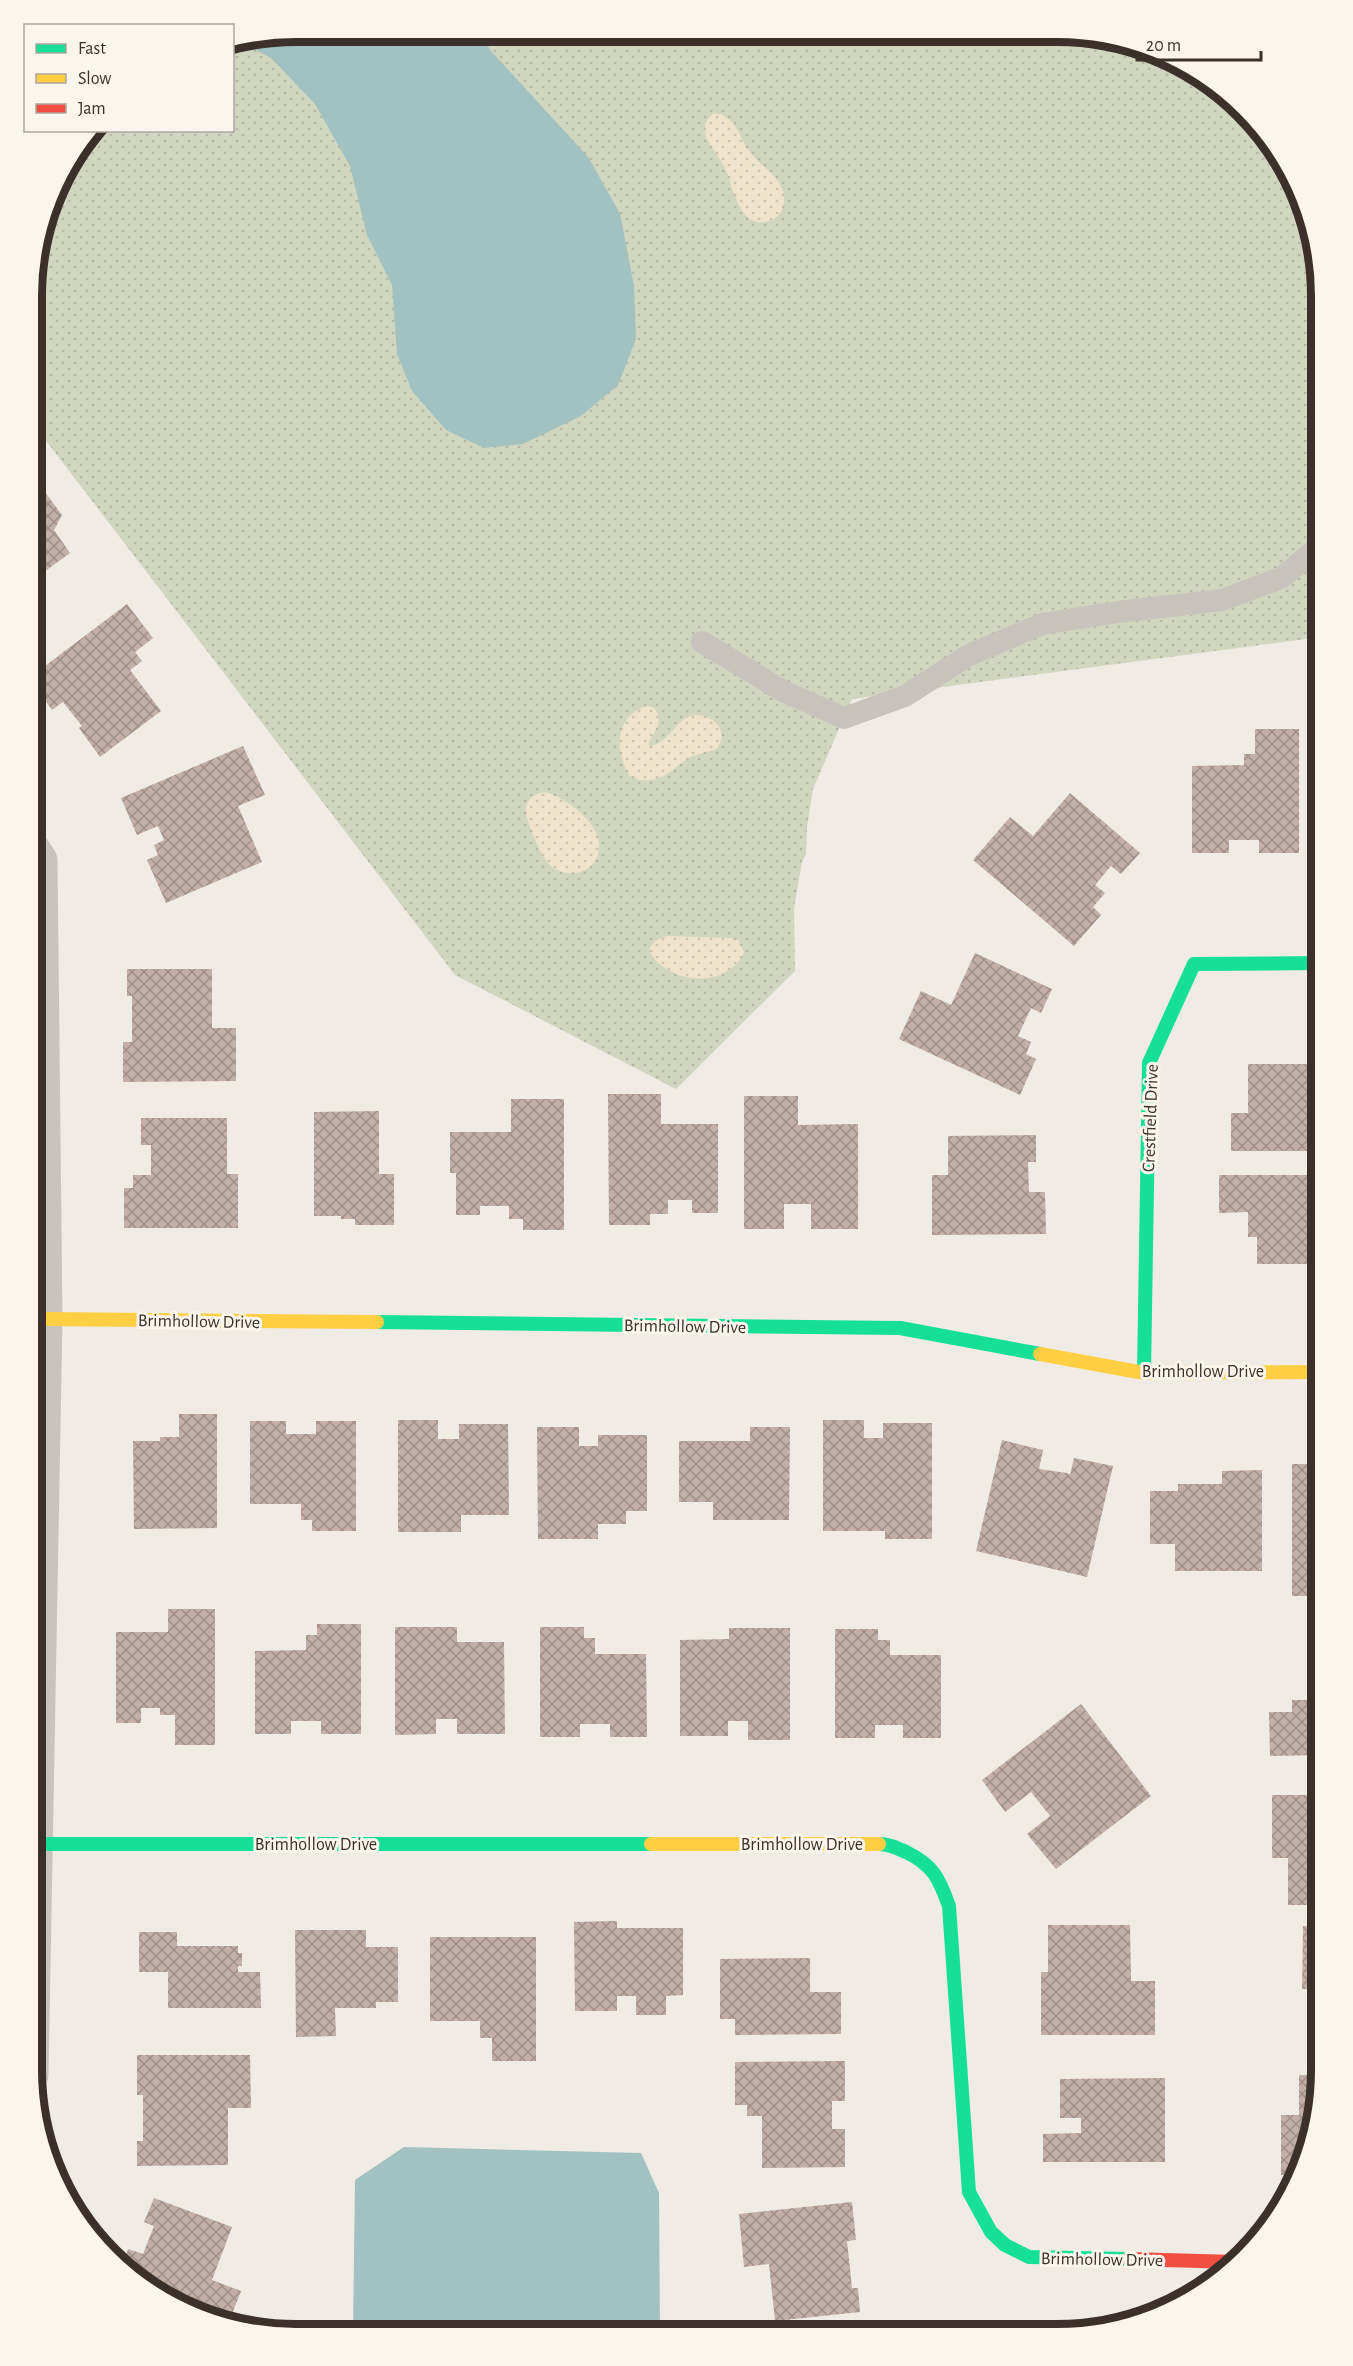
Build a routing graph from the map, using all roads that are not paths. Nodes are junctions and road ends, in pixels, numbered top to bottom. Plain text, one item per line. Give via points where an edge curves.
1 (1311, 553) edge
2 (702, 642) dead end
3 (42, 952) edge
4 (1311, 963) edge
5 (46, 1319) junction
6 (1311, 1372) edge
7 (1144, 1373) junction
8 (42, 1582) edge
9 (42, 1844) edge
10 (1224, 2262) edge

1 - 2 lane via 1281,578 1222,600 1042,624 969,655 905,696 844,718 783,691
3 - 5 street
4 - 7 street, Crestfield Drive via 1194,964 1149,1063
5 - 7 street, Brimhollow Drive via 900,1328
5 - 8 street
6 - 7 street, Brimhollow Drive
9 - 10 street, Brimhollow Drive via 888,1844 924,1861 941,1883 949,1906 969,2192 989,2232 1005,2247 1029,2257

